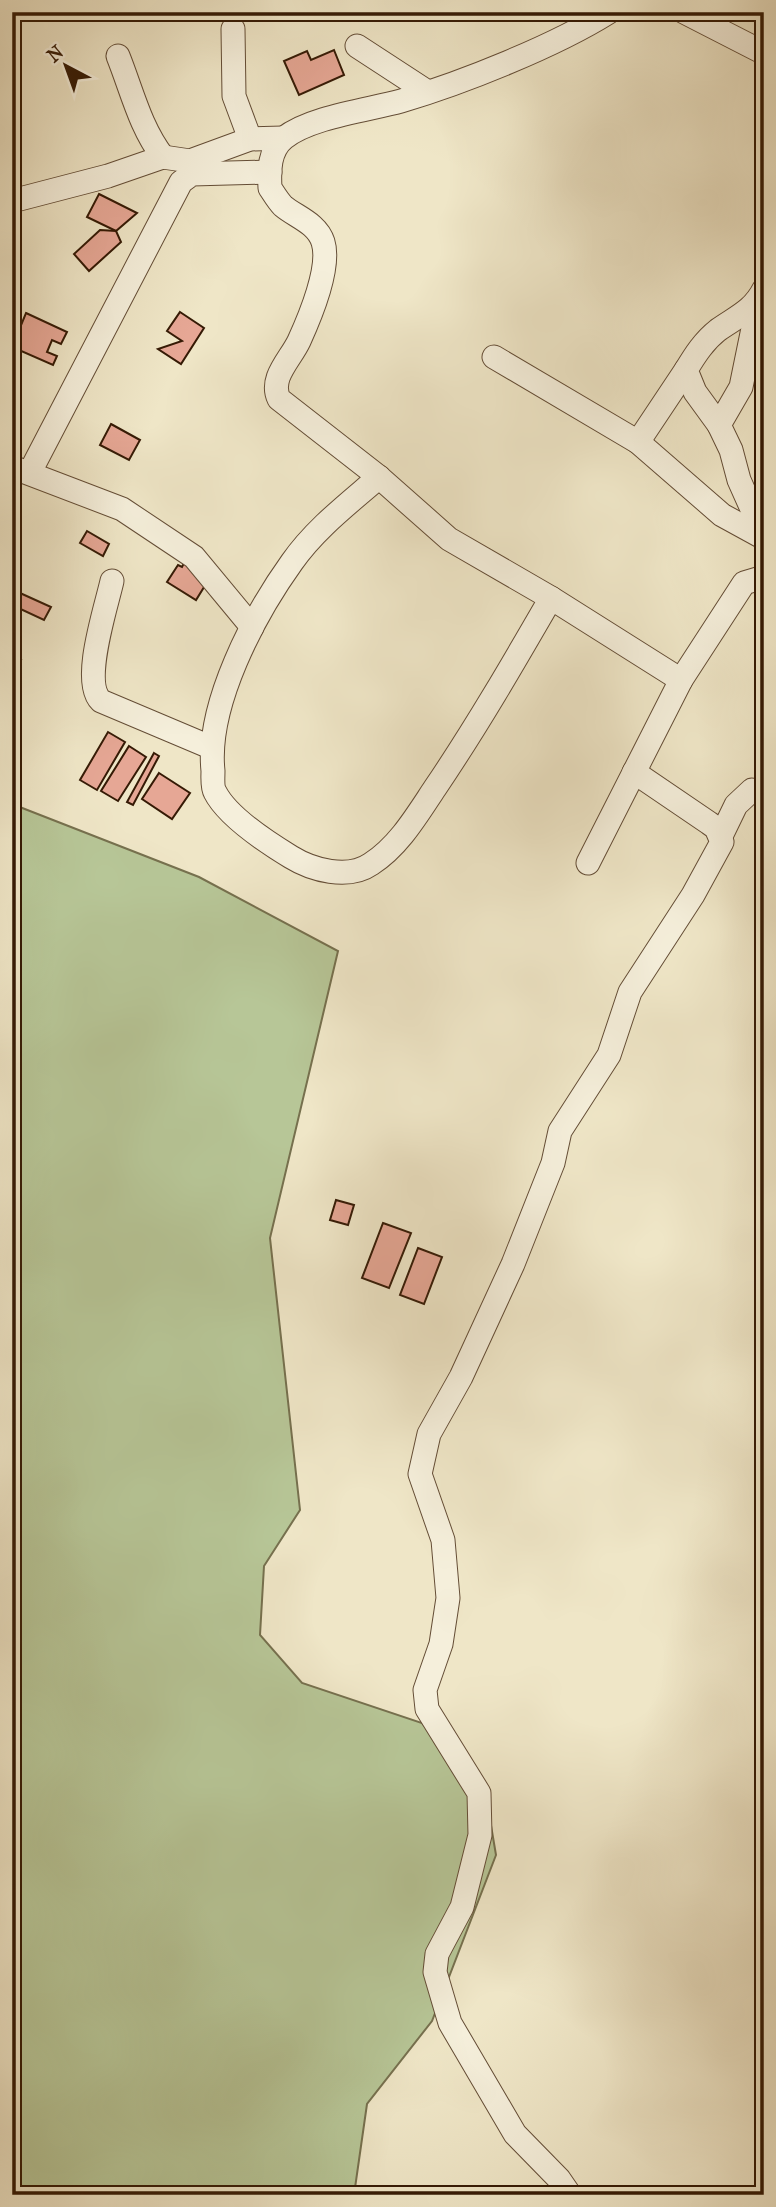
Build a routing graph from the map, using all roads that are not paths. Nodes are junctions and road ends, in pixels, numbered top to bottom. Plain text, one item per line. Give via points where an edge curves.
1 (609, 12) edge
2 (684, 12) edge
3 (233, 29) dead end
4 (357, 46) dead end
5 (764, 54) edge
6 (118, 56) dead end
7 (426, 92) junction
8 (283, 138) junction
9 (250, 139) junction
10 (163, 157) junction
11 (191, 168) junction
12 (270, 172) junction
13 (12, 201) edge
14 (761, 294) edge
15 (494, 357) dead end
16 (686, 370) junction
17 (719, 425) junction
18 (638, 442) junction
19 (731, 450) junction
20 (18, 471) edge
21 (379, 477) junction
22 (722, 515) junction
23 (764, 537) edge
24 (764, 577) edge
25 (112, 581) dead end
26 (551, 598) junction
27 (252, 627) junction
28 (681, 680) junction
29 (210, 747) junction
30 (634, 772) junction
31 (764, 792) edge
32 (721, 836) junction
33 (588, 863) dead end
34 (570, 2195) edge

1 - 7 street via 554,40
2 - 5 street
3 - 9 street via 234,96
4 - 7 street
6 - 10 street via 139,116
7 - 8 street via 314,124
8 - 9 street
8 - 12 street via 272,155
9 - 11 street
10 - 11 street
10 - 13 street
11 - 12 street
11 - 20 street
12 - 21 street via 270,188 283,205 323,239 327,262 275,391 279,399
14 - 16 street via 746,313 708,339
14 - 17 street via 741,387
15 - 18 street
16 - 17 street via 695,392
16 - 18 street
17 - 19 street
18 - 22 street
19 - 22 street
19 - 23 street
20 - 27 street via 122,509 194,557
21 - 26 street via 449,539
21 - 27 street via 321,527 292,562
22 - 23 street
24 - 28 street via 744,583
25 - 29 street via 91,678 96,696
26 - 28 street
26 - 29 street via 469,738 402,836 370,866 342,873 306,866 276,848 241,821 215,791
27 - 29 street via 221,704
28 - 30 street
30 - 32 street
30 - 33 street
31 - 32 street via 752,790 736,805
32 - 34 street via 693,895 630,992 609,1055 560,1131 513,1265 429,1434 420,1474 443,1540 448,1598 441,1644 425,1690 427,1709 478,1793 481,1835 462,1907 437,1954 435,1972 450,2023 515,2134

